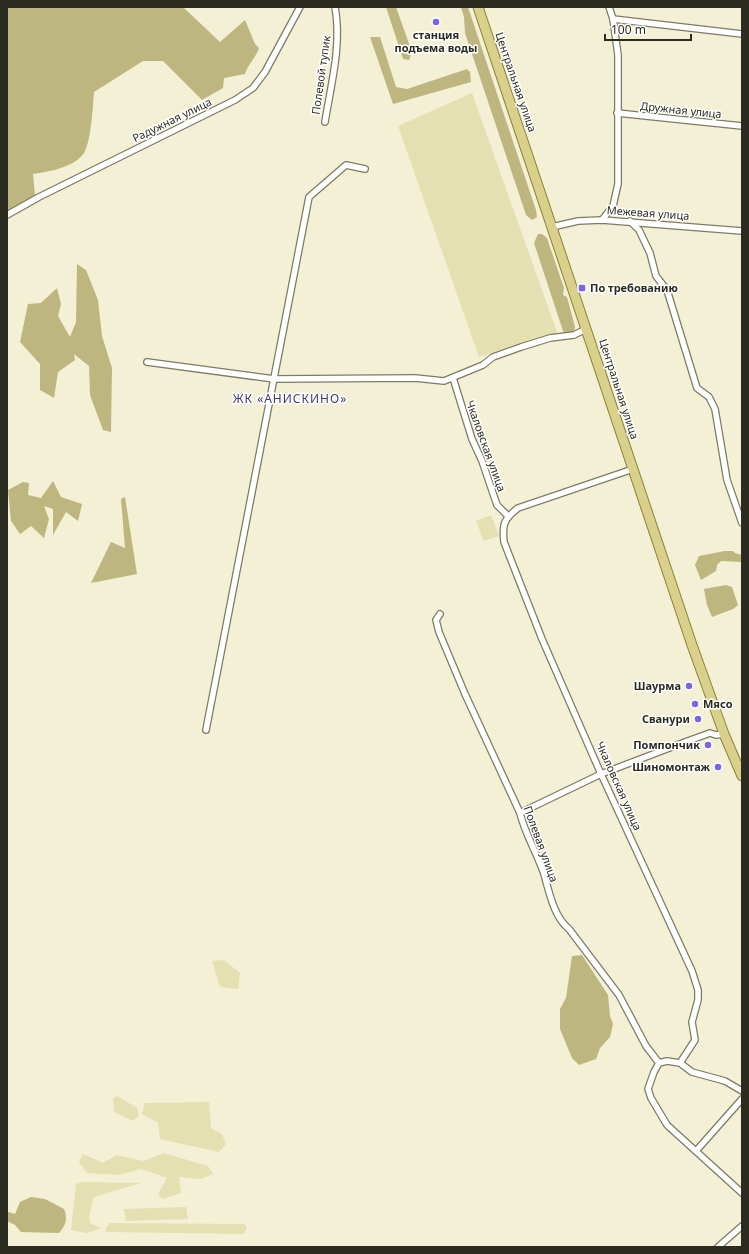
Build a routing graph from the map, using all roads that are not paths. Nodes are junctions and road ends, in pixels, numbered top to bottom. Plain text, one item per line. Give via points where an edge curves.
1 (300, 7) edge
2 (335, 7) edge
3 (478, 7) edge
4 (609, 7) edge
5 (613, 19) junction
6 (742, 34) edge
7 (617, 113) junction
8 (325, 122) dead end
9 (742, 126) edge
10 (365, 169) dead end
11 (7, 215) edge
12 (602, 220) junction
13 (630, 221) junction
14 (552, 227) junction
15 (742, 231) edge
16 (586, 329) junction
17 (147, 362) dead end
18 (452, 378) junction
19 (274, 379) junction
20 (633, 469) junction
21 (508, 516) junction
22 (742, 523) edge
23 (440, 614) dead end
24 (206, 730) dead end
25 (724, 734) junction
26 (601, 774) junction
27 (742, 776) edge
28 (520, 813) junction
29 (659, 1063) junction
30 (680, 1063) junction
31 (742, 1092) edge
32 (742, 1099) edge
33 (696, 1151) junction
34 (742, 1193) edge
35 (742, 1226) edge
36 (718, 1247) edge

1 - 11 street, Радужная улица via 265,72 253,88 235,100
2 - 8 street, Полевой тупик via 338,22 337,43
3 - 14 main road, Центральная улица
4 - 5 street
5 - 6 street
5 - 7 street via 618,55
7 - 9 street, Дружная улица
7 - 12 street via 618,184 613,206
10 - 19 street via 346,165 309,197
12 - 13 street, Межевая улица
12 - 14 street, Межевая улица via 578,221
13 - 15 street, Межевая улица
13 - 22 street via 639,230 656,276 667,290 697,388 709,396 715,408 727,480
14 - 16 main road, Центральная улица
16 - 18 street via 574,335 550,338 493,357
16 - 20 main road, Центральная улица
17 - 19 street
18 - 19 street via 444,381 415,378
18 - 21 street, Чкаловская улица via 497,505
19 - 24 street
20 - 21 street via 532,502
20 - 25 main road, Центральная улица
21 - 26 street, Чкаловская улица via 503,530 504,542 515,574
23 - 28 street, Полевая улица via 436,620 439,632
25 - 26 street via 710,733
25 - 27 main road, Центральная улица
26 - 28 street
26 - 30 street, Чкаловская улица via 692,971 698,990 692,1022 695,1040
28 - 29 street, Полевая улица via 525,832 562,924 619,995 646,1046
29 - 30 street
29 - 33 street via 648,1089 651,1098 667,1125
30 - 31 street via 692,1072 725,1081
32 - 33 street
33 - 34 street
35 - 36 street

